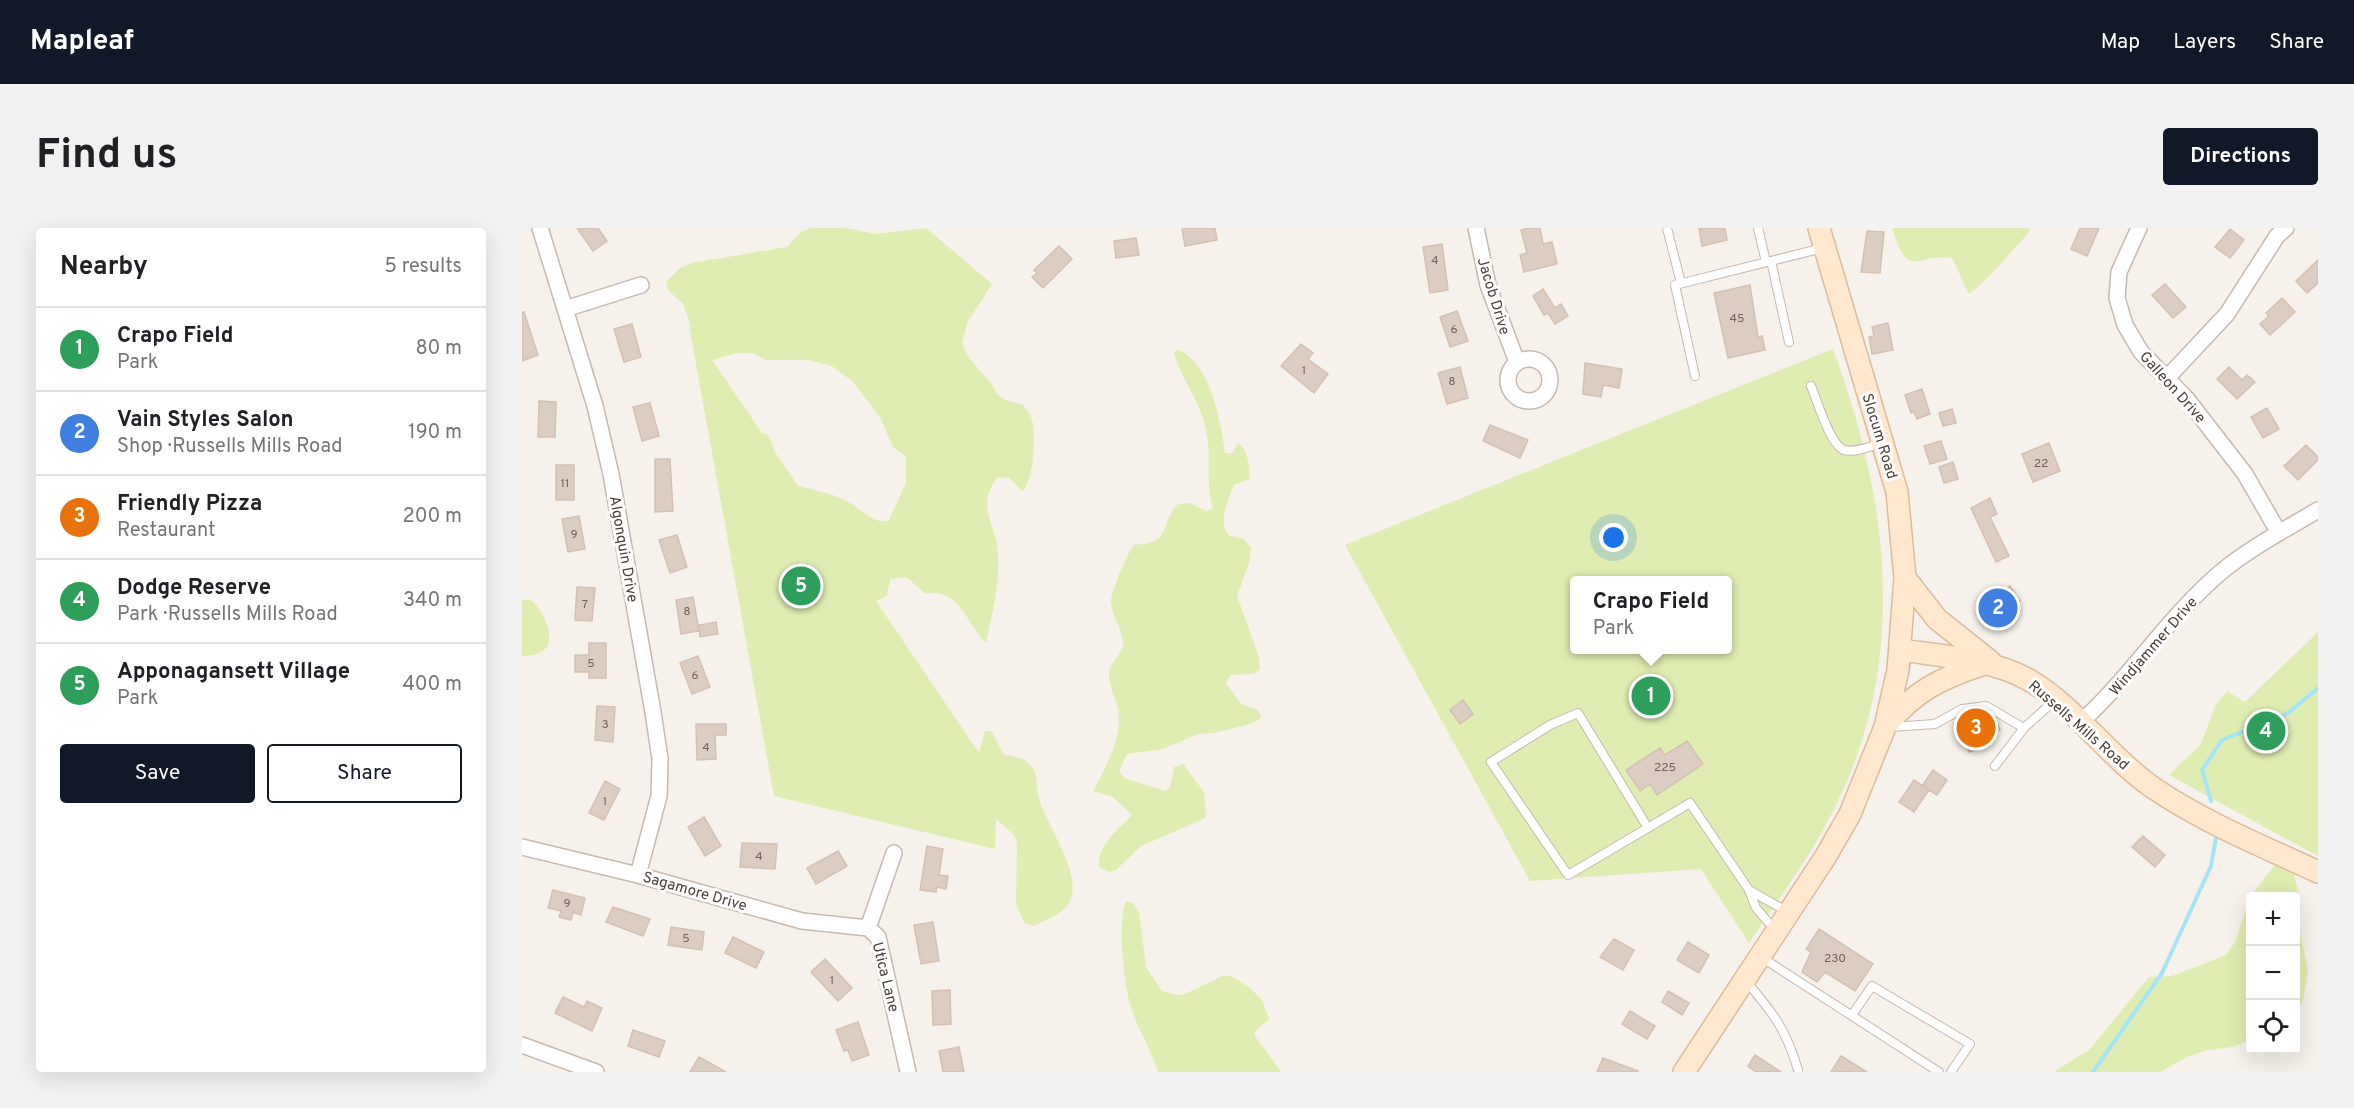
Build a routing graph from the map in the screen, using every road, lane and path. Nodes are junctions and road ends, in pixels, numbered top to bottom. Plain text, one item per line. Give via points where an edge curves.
1 (540, 228) edge
2 (1476, 228) edge
3 (1667, 228) edge
4 (1758, 228) edge
5 (2139, 228) edge
6 (2286, 228) edge
7 (1822, 238) edge
8 (1768, 262) junction
9 (1681, 283) junction
10 (641, 285) dead end
11 (566, 309) junction
12 (1789, 342) dead end
13 (1517, 362) dead end
14 (1695, 376) dead end
15 (2166, 378) junction
16 (1811, 386) dead end
17 (1884, 443) junction
18 (2318, 510) edge
19 (2279, 533) junction
20 (1905, 578) junction
21 (1901, 650) junction
22 (1991, 666) junction
23 (2055, 700) junction
24 (2080, 723) junction
25 (1885, 727) junction
26 (2024, 728) junction
27 (1995, 766) dead end
28 (1648, 828) junction
29 (522, 847) edge
30 (894, 853) dead end
31 (2318, 872) edge
32 (638, 875) junction
33 (1749, 890) junction
34 (1789, 913) junction
35 (868, 928) junction
36 (1776, 932) junction
37 (1760, 957) junction
38 (1745, 980) junction
39 (1852, 1015) junction
40 (522, 1045) edge
41 (1797, 1070) dead end
42 (596, 1072) edge
43 (908, 1072) edge
44 (1684, 1072) edge
45 (1939, 1072) edge
46 (1951, 1072) edge

1 - 11 street, Algonquin Drive
2 - 13 street, Jacob Drive via 1488,285
3 - 9 lane
4 - 8 lane
5 - 15 street, Galleon Drive via 2119,272 2117,298 2141,352
6 - 15 street via 2227,314
7 - 8 lane
7 - 17 main road, Slocum Road
8 - 9 lane
8 - 12 lane
9 - 14 lane via 1675,285
10 - 11 street
11 - 32 street, Algonquin Drive via 611,474 660,759 659,796
15 - 19 street, Galleon Drive via 2245,474
16 - 17 lane via 1834,443 1855,451
17 - 20 main road, Slocum Road via 1897,492
18 - 19 street, Windjammer Drive
19 - 24 street, Windjammer Drive via 2222,571 2178,614 2111,695
20 - 21 main road, Slocum Road
20 - 22 main road via 1928,610
21 - 22 main road, Russells Mills Road
21 - 25 main road
22 - 23 main road, Russells Mills Road via 2030,681
22 - 25 main road via 1925,688
23 - 24 main road, Russells Mills Road
23 - 26 lane
24 - 31 main road, Russells Mills Road via 2126,767 2164,795
25 - 26 lane via 1935,724 1962,709 1986,706
25 - 34 main road via 1850,814
26 - 27 lane
28 - 28 lane via 1578,712 1491,762 1568,875
28 - 33 lane via 1690,803
29 - 32 street, Sagamore Drive
30 - 35 street, Utica Lane
32 - 35 street, Sagamore Drive via 802,921
33 - 34 lane
33 - 36 lane via 1756,908
34 - 36 main road
35 - 43 street, Utica Lane via 878,937
36 - 37 main road
37 - 38 main road
37 - 39 lane
38 - 41 lane via 1774,1014 1789,1040
38 - 44 main road
39 - 45 lane
39 - 46 lane via 1872,986 1970,1044
40 - 42 street

